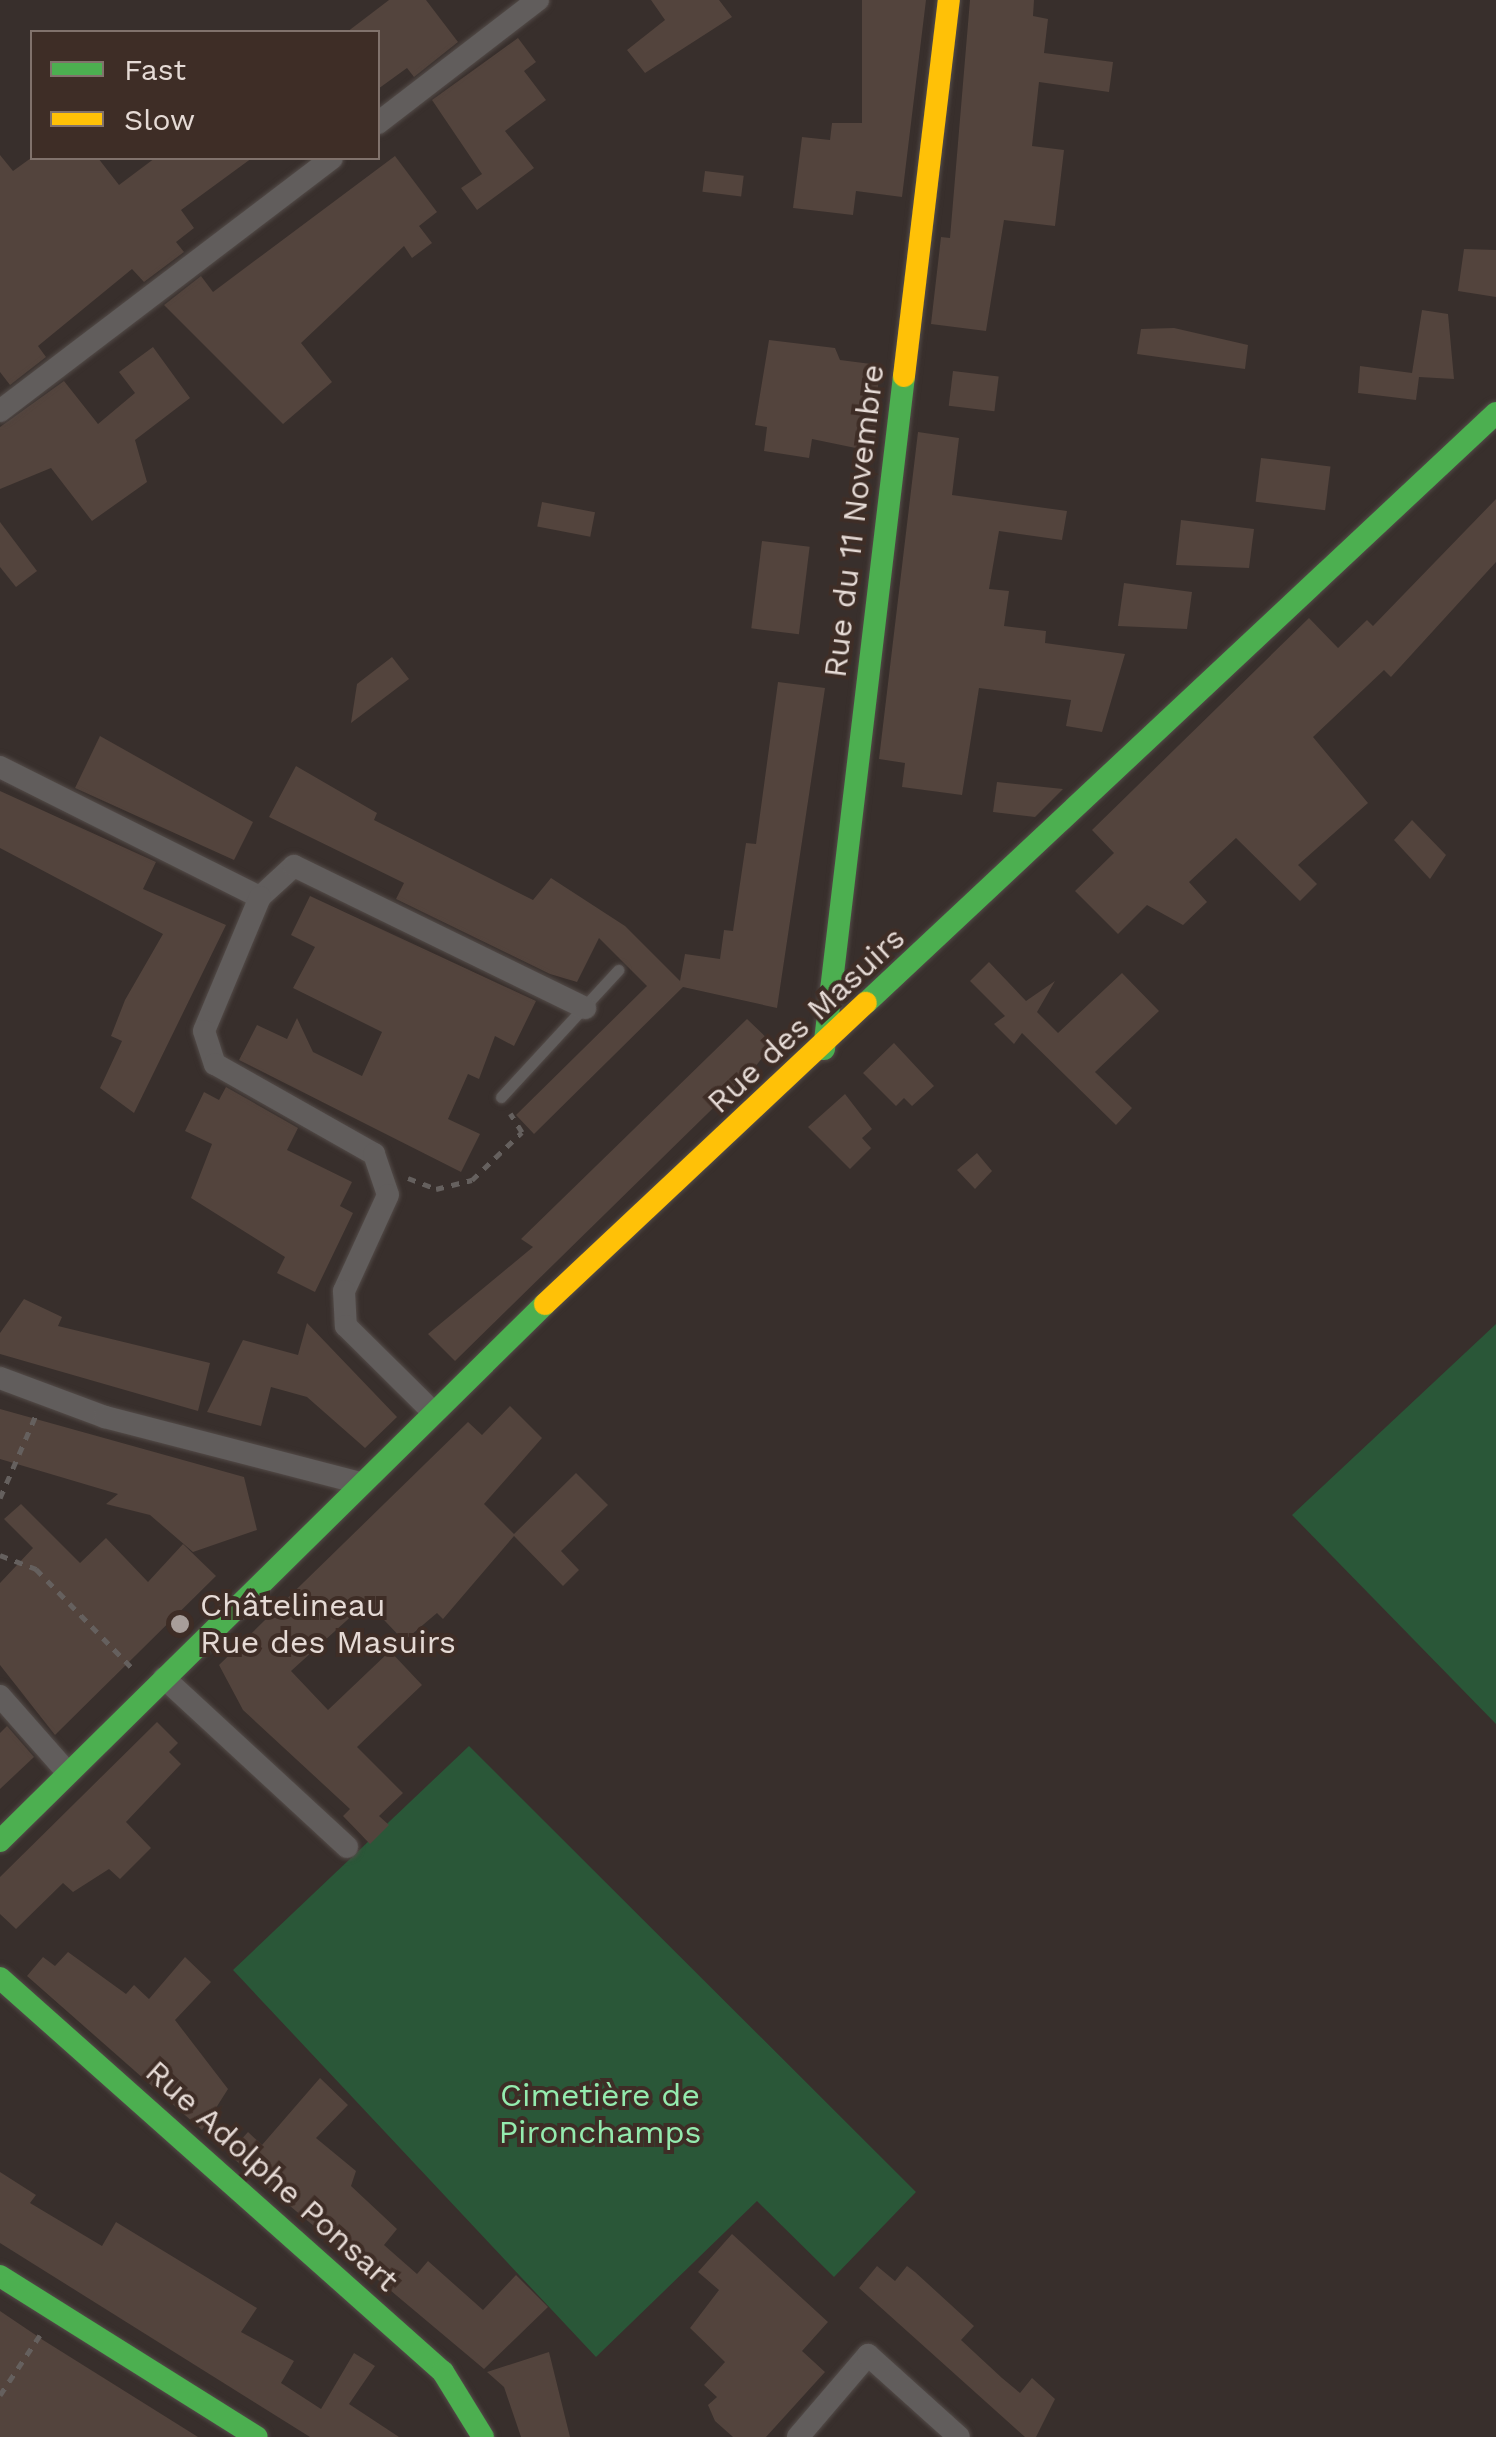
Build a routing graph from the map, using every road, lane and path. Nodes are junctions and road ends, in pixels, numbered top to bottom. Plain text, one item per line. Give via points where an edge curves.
1 (538, 0) edge
2 (949, 0) edge
3 (380, 121) edge
4 (329, 160) edge
5 (0, 411) edge
6 (1496, 413) edge
7 (0, 767) edge
8 (260, 897) junction
9 (618, 970) dead end
10 (584, 1008) junction
11 (824, 1049) junction
12 (501, 1098) joint
13 (378, 1166) junction
14 (0, 1378) edge
15 (44, 1394) junction
16 (433, 1412) junction
17 (361, 1483) junction
18 (0, 1498) edge
19 (0, 1554) edge
20 (158, 1684) junction
21 (0, 1696) edge
22 (68, 1773) junction
23 (0, 1841) edge
24 (347, 1846) dead end
25 (0, 1978) edge
26 (0, 2276) edge
27 (56, 2312) junction
28 (0, 2396) edge
29 (258, 2437) edge
30 (483, 2437) edge
31 (798, 2437) edge
32 (959, 2437) edge

1 - 3 street
2 - 11 street, Rue du 11 Novembre
4 - 5 street
6 - 11 street, Rue des Masuirs
7 - 8 street
8 - 10 street via 294,866
8 - 13 street via 204,1031 214,1064 374,1154
9 - 10 lane
10 - 12 lane
11 - 16 street, Rue des Masuirs
12 - 13 path via 522,1132 472,1180 436,1190
13 - 16 street via 388,1195 344,1291 346,1326
14 - 15 street
15 - 17 street
15 - 18 path
16 - 17 street, Rue des Masuirs
17 - 20 street, Rue des Masuirs
19 - 20 path via 36,1569
20 - 22 street, Rue des Masuirs
20 - 24 street
21 - 22 street
22 - 23 street, Rue des Masuirs
25 - 30 street, Rue Adolphe Ponsart via 444,2372
26 - 27 street
27 - 28 path
27 - 29 street
31 - 32 street via 868,2355

